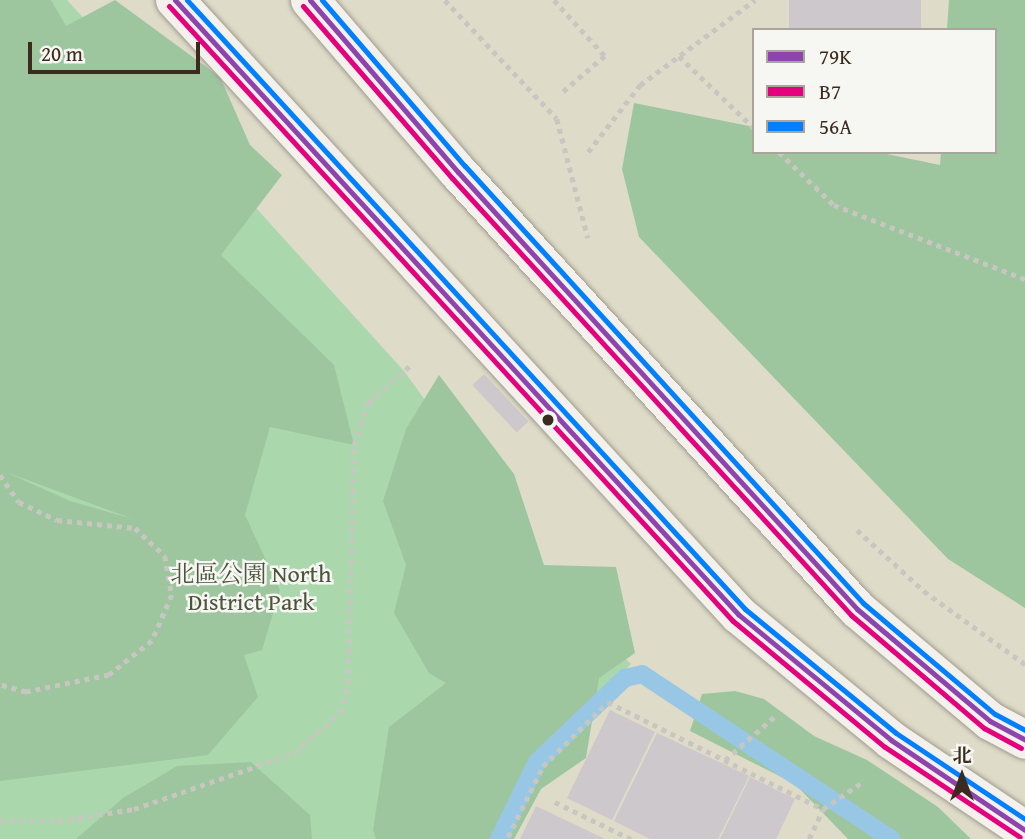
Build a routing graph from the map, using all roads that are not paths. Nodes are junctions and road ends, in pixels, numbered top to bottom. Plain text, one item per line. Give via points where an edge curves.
1 (175, 0) edge
2 (310, 0) edge
3 (1025, 740) edge
4 (1025, 830) edge

1 - 4 main road via 739,615 891,740
2 - 3 main road via 458,172 858,609 990,721

